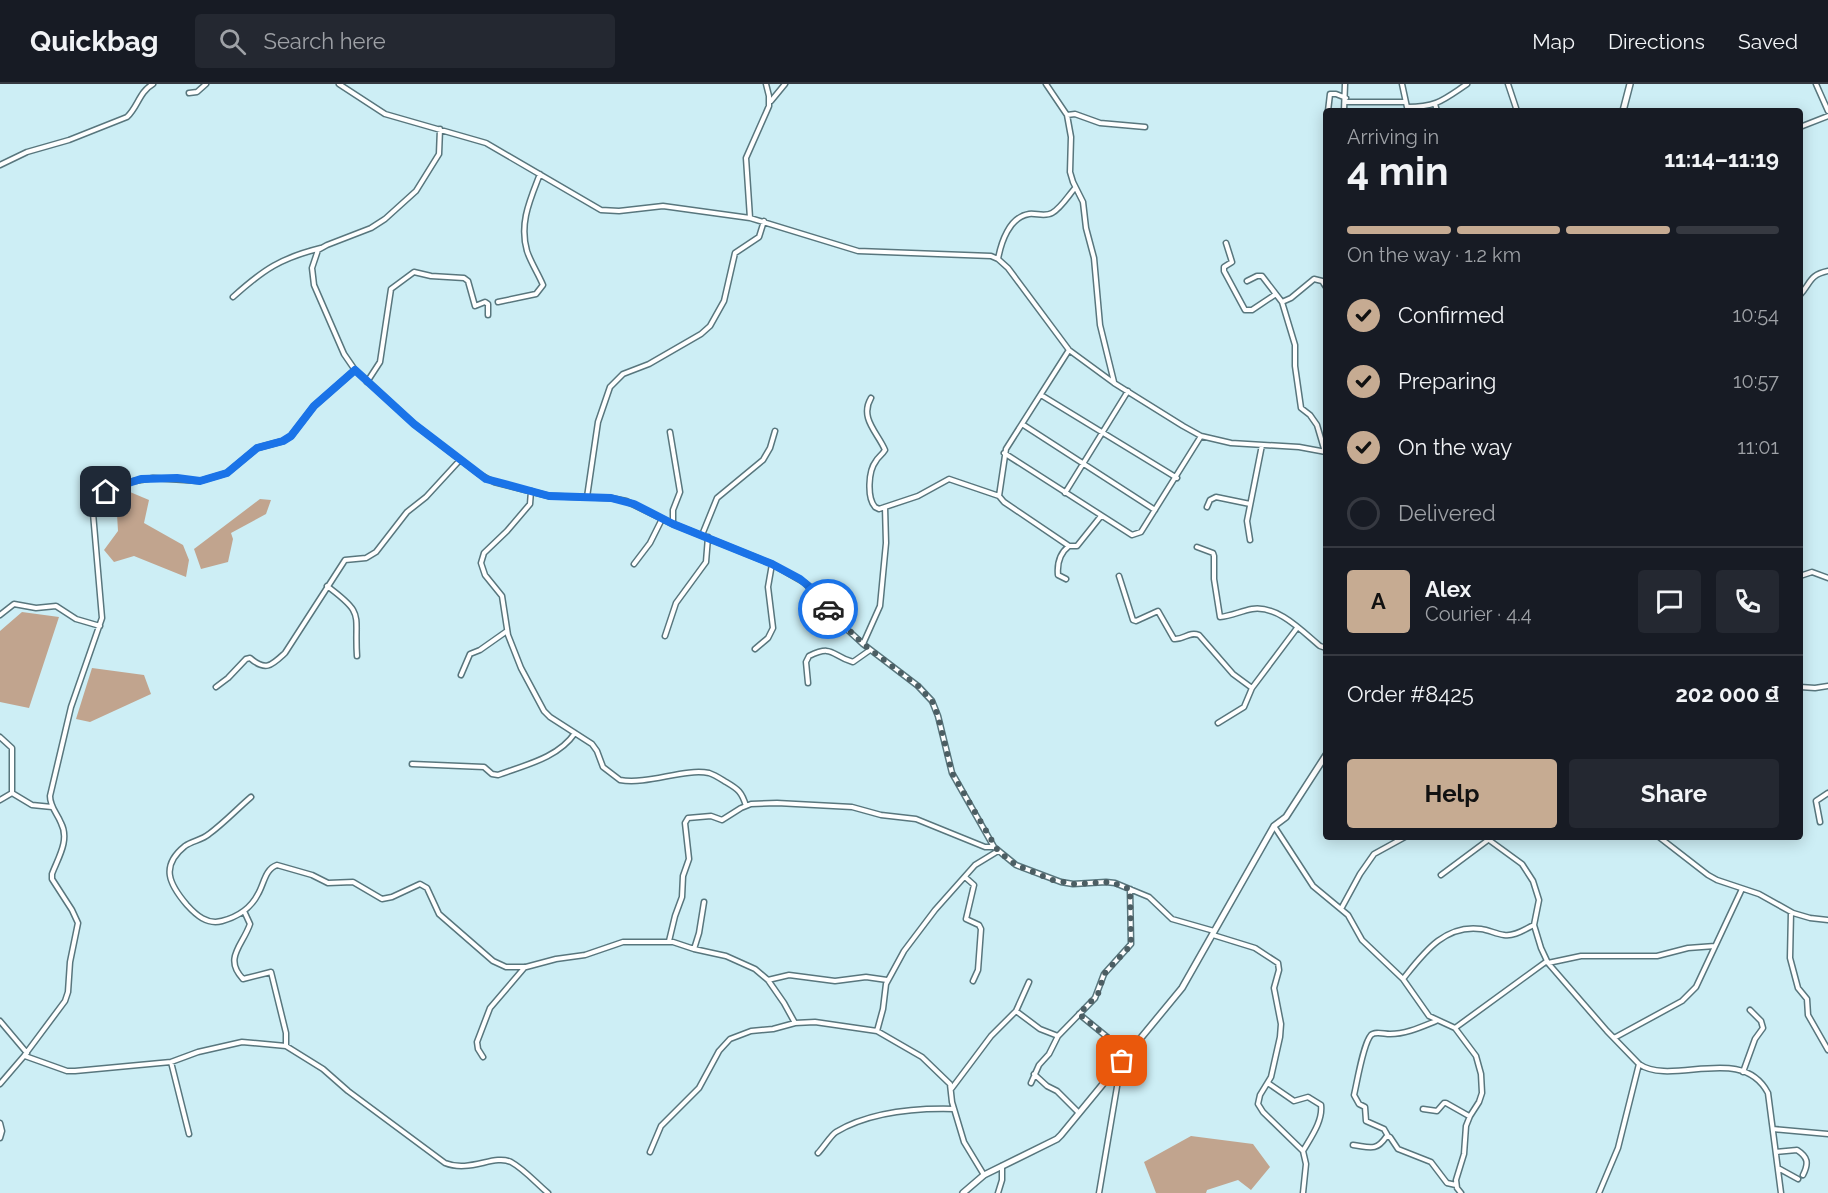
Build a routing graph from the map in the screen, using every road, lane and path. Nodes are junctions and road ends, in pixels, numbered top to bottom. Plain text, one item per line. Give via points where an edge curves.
1 (153, 84) edge
2 (206, 84) edge
3 (339, 84) edge
4 (766, 84) edge
5 (784, 84) edge
6 (1046, 84) edge
7 (1346, 84) edge
8 (1402, 84) edge
9 (1467, 84) edge
10 (1508, 84) edge
11 (1630, 84) edge
12 (1816, 84) edge
13 (189, 93) dead end
14 (1345, 100) junction
15 (770, 101) junction
16 (1405, 102) junction
17 (1435, 104) junction
18 (1328, 108) edge
19 (1344, 108) edge
20 (1436, 108) edge
21 (1516, 108) edge
22 (1624, 108) edge
23 (1828, 111) edge
24 (1067, 115) junction
25 (1828, 116) edge
26 (1803, 126) edge
27 (1145, 127) dead end
28 (440, 129) junction
29 (0, 165) edge
30 (540, 174) junction
31 (1075, 188) junction
32 (750, 218) junction
33 (764, 221) junction
34 (1226, 243) dead end
35 (322, 247) junction
36 (998, 259) junction
37 (1828, 271) edge
38 (1247, 281) dead end
39 (1323, 282) edge
40 (1803, 290) edge
41 (1276, 294) junction
42 (233, 297) dead end
43 (498, 302) dead end
44 (1282, 302) junction
45 (488, 315) dead end
46 (1069, 350) junction
47 (355, 370) junction
48 (367, 381) junction
49 (1114, 383) junction
50 (1128, 391) junction
51 (1041, 395) junction
52 (871, 398) dead end
53 (1022, 424) junction
54 (775, 431) dead end
55 (670, 432) dead end
56 (1103, 432) junction
57 (1201, 436) junction
58 (1323, 445) edge
59 (1262, 446) junction
60 (1323, 452) edge
61 (1004, 453) junction
62 (460, 460) junction
63 (1083, 464) junction
64 (1177, 478) junction
65 (531, 491) junction
66 (1065, 492) junction
67 (999, 496) junction
68 (587, 498) junction
69 (1250, 504) junction
70 (885, 507) junction
71 (1208, 507) dead end
72 (1155, 510) junction
73 (1101, 516) junction
74 (662, 519) junction
75 (673, 524) junction
76 (702, 535) junction
77 (708, 537) junction
78 (1250, 540) dead end
79 (1069, 546) junction
80 (1197, 547) dead end
81 (634, 564) dead end
82 (772, 564) junction
83 (1803, 575) edge
84 (1119, 576) dead end
85 (1828, 578) edge
86 (1066, 579) dead end
87 (327, 586) junction
88 (0, 615) edge
89 (100, 626) junction
90 (1297, 627) junction
91 (507, 631) junction
92 (665, 636) dead end
93 (863, 644) junction
94 (1323, 647) edge
95 (755, 649) dead end
96 (870, 650) junction
97 (357, 656) dead end
98 (461, 675) dead end
99 (808, 683) dead end
100 (1828, 686) edge
101 (216, 687) dead end
102 (1803, 687) edge
103 (1252, 688) junction
104 (1218, 723) dead end
105 (575, 733) junction
106 (0, 737) edge
107 (1323, 760) edge
108 (412, 764) dead end
109 (12, 793) junction
110 (1828, 793) edge
111 (250, 797) dead end
112 (0, 800) edge
113 (746, 806) junction
114 (52, 807) junction
115 (1820, 822) dead end
116 (1274, 826) junction
117 (1400, 840) edge
118 (1484, 840) edge
119 (1489, 840) edge
120 (1663, 840) edge
121 (994, 847) junction
122 (998, 851) junction
123 (1441, 876) dead end
124 (965, 877) junction
125 (1130, 889) junction
126 (1742, 889) junction
127 (704, 902) dead end
128 (1341, 909) junction
129 (244, 911) junction
130 (1791, 912) junction
131 (1828, 920) edge
132 (1534, 925) junction
133 (1214, 933) junction
134 (669, 941) junction
135 (1715, 946) junction
136 (694, 949) junction
137 (1548, 962) junction
138 (526, 967) junction
139 (1403, 979) junction
140 (768, 980) junction
141 (887, 980) junction
142 (973, 981) dead end
143 (1029, 982) dead end
144 (1016, 1011) junction
145 (1750, 1011) dead end
146 (1079, 1014) junction
147 (1436, 1021) junction
148 (0, 1022) edge
149 (795, 1023) junction
150 (1455, 1028) junction
151 (877, 1031) junction
152 (1058, 1036) junction
153 (1614, 1038) junction
154 (286, 1046) junction
155 (1828, 1050) edge
156 (26, 1054) junction
157 (1127, 1055) junction
158 (483, 1058) dead end
159 (171, 1062) junction
160 (1121, 1062) junction
161 (1639, 1064) junction
162 (1743, 1072) junction
163 (1035, 1074) junction
164 (1031, 1083) dead end
165 (1268, 1083) junction
166 (0, 1084) edge
167 (952, 1089) junction
168 (954, 1109) junction
169 (1424, 1109) dead end
170 (1079, 1113) junction
171 (1470, 1116) junction
172 (0, 1123) edge
173 (1773, 1129) junction
174 (189, 1134) dead end
175 (1828, 1134) edge
176 (1388, 1136) junction
177 (0, 1138) edge
178 (1353, 1145) dead end
179 (1303, 1151) junction
180 (650, 1152) dead end
181 (1776, 1152) junction
182 (818, 1153) dead end
183 (1002, 1166) junction
184 (1778, 1168) junction
185 (984, 1175) junction
186 (1803, 1175) dead end
187 (1798, 1179) dead end
188 (1456, 1185) junction
189 (548, 1193) edge
190 (963, 1193) edge
191 (998, 1193) edge
192 (1099, 1193) edge
193 (1303, 1193) edge
194 (1461, 1193) edge
195 (1599, 1193) edge
196 (1781, 1193) edge

1 - 29 street via 141,93 127,117
2 - 13 street
3 - 28 street via 385,114
4 - 15 street
5 - 15 street
6 - 24 street
7 - 14 street
8 - 16 street
9 - 17 street
10 - 21 street
11 - 22 street
12 - 23 street
14 - 16 street
14 - 18 street via 1330,94
14 - 19 street
15 - 32 street via 746,158
16 - 17 street via 1407,107
17 - 20 street
24 - 27 street
24 - 31 street
25 - 26 street
28 - 30 street via 486,143
28 - 35 street via 439,154 411,196 371,228
30 - 32 street via 601,210 663,206
30 - 43 street via 524,223 527,251 543,285 536,294
31 - 36 street via 1054,212 1020,218 1003,238
31 - 49 street via 1083,202 1094,258 1100,325
32 - 33 street
33 - 36 street via 858,251 982,255
33 - 68 street via 759,237 735,253 726,293 710,326 623,374 610,387 598,422
34 - 41 street via 1232,262 1224,271 1245,310
35 - 42 street via 288,257
35 - 47 street via 313,260 312,276 344,354
36 - 46 street
37 - 40 street via 1809,280
38 - 41 street via 1262,276
39 - 44 street via 1314,279
41 - 44 street
44 - 58 street via 1295,345 1301,408 1317,425
45 - 48 street via 485,302 474,306 464,278 414,272 391,289 380,362
46 - 49 street
46 - 51 street
47 - 48 street
47 - 89 street via 314,406 291,436 257,448 227,473 200,481 141,479 116,487 99,498 93,513 102,609
48 - 62 street
49 - 50 street
50 - 56 street
50 - 57 street
51 - 53 street
51 - 56 street
52 - 70 street via 866,411 872,431 885,450 873,466 871,501 875,507
53 - 61 street
53 - 63 street
54 - 76 street via 763,460 717,498
55 - 75 street via 680,492
56 - 63 street
56 - 64 street
57 - 59 street
57 - 64 street
59 - 60 street
59 - 69 street
61 - 66 street
61 - 67 street
62 - 65 street via 486,479
62 - 87 street via 407,512 376,552 366,558 345,560
63 - 66 street
63 - 72 street
64 - 72 street
65 - 68 street
65 - 91 street via 530,504 481,558 485,574 501,596
66 - 73 street
67 - 70 street via 949,478 918,496
67 - 79 street
68 - 74 street via 626,501
69 - 71 street via 1216,497
69 - 78 street
70 - 93 street via 880,606
72 - 73 street via 1137,535
73 - 79 street via 1077,546
74 - 75 street
74 - 81 street
75 - 76 street
76 - 77 street
77 - 82 street
77 - 92 street via 706,562 676,603
79 - 86 street via 1058,567 1058,575
80 - 90 street via 1214,556 1220,617 1263,609
82 - 93 street via 805,583
82 - 95 street via 768,587 773,628
83 - 85 street via 1812,572
84 - 103 street via 1133,620 1158,610 1174,639 1192,633 1199,635 1233,674
87 - 97 street via 355,611
87 - 101 street via 285,653 272,665 246,659
88 - 89 street via 14,604 56,606 76,619
89 - 114 street via 64,732 50,796
90 - 94 street
90 - 103 street
91 - 98 street via 470,654
91 - 105 street via 521,668 547,714
93 - 96 street
96 - 99 street via 853,662 830,650 808,656
96 - 121 street via 932,701 952,773
100 - 102 street
103 - 104 street via 1241,710
105 - 108 street via 560,750 498,774 484,767
105 - 113 street via 595,746 603,767 620,780 710,774 738,789
106 - 109 street via 12,748
107 - 116 street via 1286,817
109 - 112 street
109 - 114 street via 32,805
110 - 115 street via 1816,801
111 - 129 street via 210,834 184,847 168,872 180,897 206,921 221,922
113 - 121 street via 777,803 852,807 916,819
113 - 134 street via 725,819 685,819 688,859
114 - 156 street via 65,836 52,879 76,916 78,930 67,997
116 - 128 street via 1309,882
116 - 133 street
117 - 128 street via 1374,854
118 - 123 street
119 - 132 street via 1522,864 1533,881 1539,900
120 - 126 street via 1708,876
121 - 122 street
122 - 124 street
122 - 125 street via 1016,865 1053,880 1073,884 1111,882
124 - 141 street via 935,910
124 - 142 street via 974,885 966,919 981,929 978,970
125 - 133 street via 1149,897 1172,919
125 - 146 street via 1131,945 1104,974 1098,994
126 - 130 street
126 - 135 street
127 - 136 street
128 - 139 street via 1366,944
129 - 138 street via 270,869 277,865 328,884 354,882 382,899 420,884 427,888 440,914 493,961 506,967
129 - 154 street via 250,924 233,964 243,978 271,972
130 - 131 street
130 - 155 street via 1790,958 1798,988 1807,999 1808,1015
132 - 137 street
132 - 139 street via 1509,935 1481,929 1448,934 1429,947
133 - 157 street via 1182,988
133 - 165 street via 1255,948 1278,963 1274,992 1281,1031
134 - 136 street
134 - 138 street via 622,942 585,955
135 - 137 street via 1654,957 1581,956
135 - 153 street via 1696,987 1682,1000
136 - 140 street via 731,957
137 - 150 street
137 - 153 street
138 - 158 street via 490,1008 477,1042
139 - 147 street
140 - 141 street via 789,975 835,981 866,977
140 - 149 street
141 - 151 street
143 - 144 street
144 - 152 street via 1036,1027
144 - 167 street via 991,1036
145 - 162 street via 1763,1028
146 - 152 street
146 - 157 street
147 - 150 street
147 - 176 street via 1408,1032 1370,1036 1354,1095 1365,1107 1367,1122 1384,1129
148 - 156 street
149 - 151 street
149 - 180 street via 744,1032 724,1044 699,1088 661,1126
150 - 171 street via 1476,1056 1480,1070 1481,1098
151 - 167 street via 922,1057
152 - 163 street
153 - 161 street
154 - 159 street via 242,1042
154 - 189 street via 323,1069 445,1163 466,1167 504,1160
156 - 159 street via 70,1071
156 - 166 street
157 - 160 street
159 - 174 street
160 - 170 street
160 - 192 street
161 - 162 street via 1652,1069 1718,1067
161 - 195 street via 1618,1149
162 - 173 street via 1764,1085
163 - 164 street
163 - 170 street
165 - 179 street via 1258,1099 1260,1108
165 - 179 street via 1291,1100 1308,1097 1321,1105 1318,1124
167 - 168 street
168 - 182 street via 875,1117 835,1133
168 - 185 street via 964,1142
169 - 171 street via 1437,1111 1446,1103
170 - 183 street via 1057,1139
171 - 188 street
172 - 177 street
173 - 175 street
173 - 181 street
176 - 178 street via 1376,1148
176 - 188 street via 1398,1149 1431,1162 1447,1184
179 - 193 street
181 - 184 street
181 - 186 street via 1797,1149 1803,1154 1808,1161
183 - 185 street
183 - 191 street
184 - 187 street
184 - 196 street
185 - 190 street
188 - 194 street

